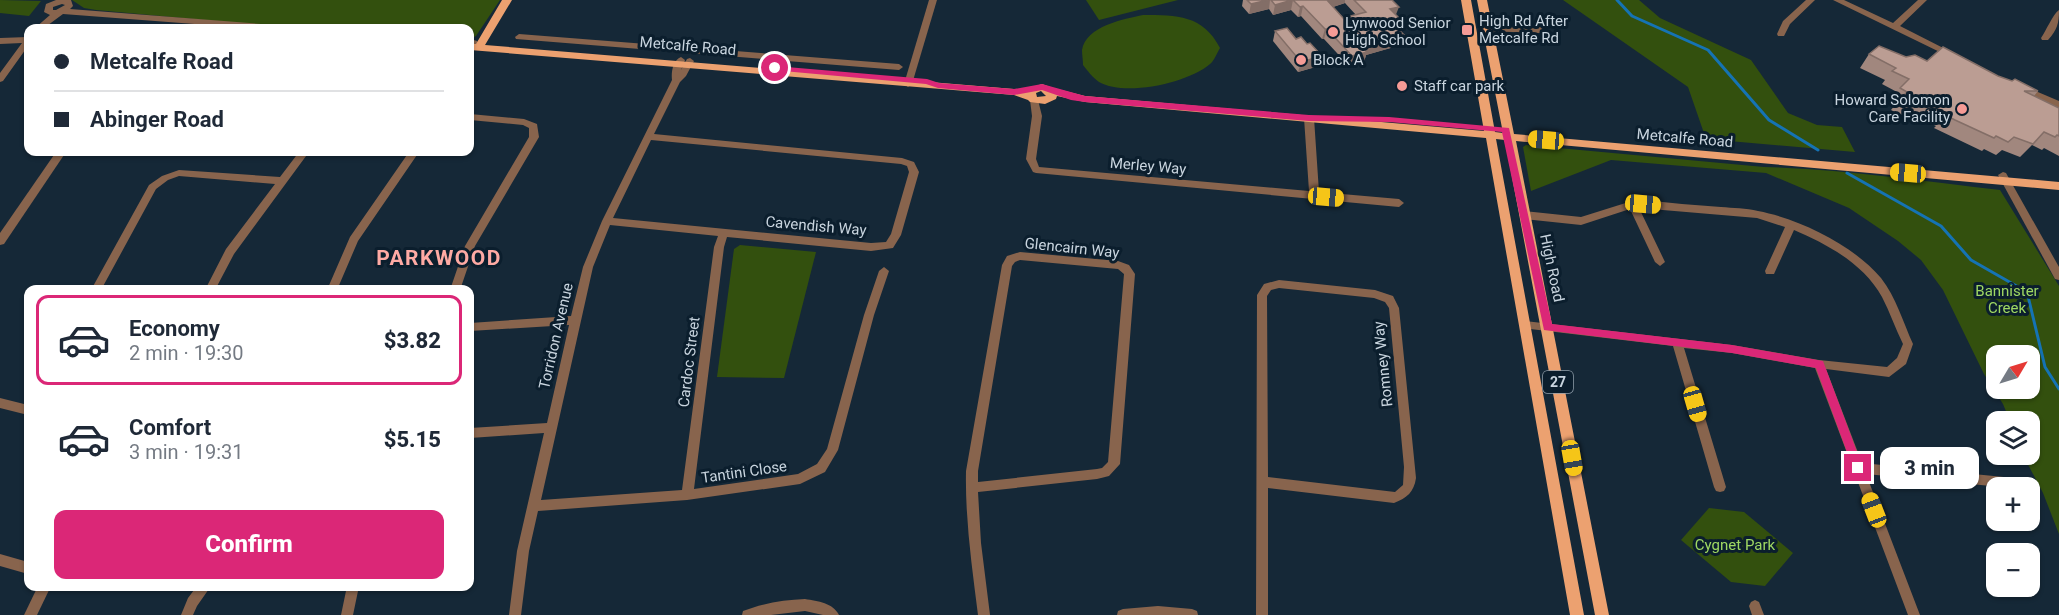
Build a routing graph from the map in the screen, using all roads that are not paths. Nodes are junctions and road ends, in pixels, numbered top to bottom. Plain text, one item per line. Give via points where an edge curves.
1 (507, 0) edge
2 (933, 0) edge
3 (1467, 0) edge
4 (1482, 0) edge
5 (1811, 0) edge
6 (1837, 0) edge
7 (1923, 0) edge
8 (56, 2) edge
9 (69, 2) edge
10 (48, 12) junction
11 (60, 12) junction
12 (83, 12) junction
13 (2059, 14) edge
14 (42, 24) edge
15 (44, 24) edge
16 (226, 24) edge
17 (1894, 27) junction
18 (1487, 28) junction
19 (1540, 30) dead end
20 (1781, 34) dead end
21 (519, 37) dead end
22 (2045, 38) dead end
23 (0, 41) edge
24 (24, 41) edge
25 (474, 45) edge
26 (24, 46) edge
27 (734, 53) junction
28 (1958, 57) edge
29 (685, 63) junction
30 (727, 66) junction
31 (899, 67) dead end
32 (0, 79) edge
33 (909, 82) junction
34 (2019, 86) edge
35 (1040, 96) junction
36 (2059, 105) edge
37 (474, 117) edge
38 (1309, 118) junction
39 (1490, 132) junction
40 (1507, 134) junction
41 (648, 137) junction
42 (58, 156) edge
43 (301, 156) edge
44 (411, 156) edge
45 (2005, 178) junction
46 (2059, 180) edge
47 (283, 181) junction
48 (2059, 186) edge
49 (1314, 196) junction
50 (1399, 203) dead end
51 (1632, 205) junction
52 (1524, 215) junction
53 (607, 221) junction
54 (1791, 226) junction
55 (724, 232) junction
56 (0, 241) edge
57 (1660, 262) dead end
58 (884, 271) dead end
59 (1770, 271) dead end
60 (2059, 276) edge
61 (99, 285) edge
62 (213, 285) edge
63 (334, 285) edge
64 (457, 285) edge
65 (576, 320) junction
66 (1525, 325) junction
67 (474, 327) edge
68 (1548, 328) junction
69 (1677, 342) junction
70 (1819, 364) junction
71 (0, 403) edge
72 (24, 409) edge
73 (550, 428) junction
74 (474, 433) edge
75 (1858, 468) junction
76 (1986, 480) edge
77 (1263, 482) junction
78 (1720, 487) dead end
79 (971, 488) junction
80 (687, 495) junction
81 (533, 506) junction
82 (0, 560) edge
83 (24, 567) edge
84 (42, 591) edge
85 (201, 591) edge
86 (352, 591) edge
87 (30, 615) edge
88 (187, 615) edge
89 (347, 615) edge
90 (515, 615) edge
91 (748, 615) edge
92 (833, 615) edge
93 (984, 615) edge
94 (1122, 615) edge
95 (1192, 615) edge
96 (1262, 615) edge
97 (1576, 615) edge
98 (1602, 615) edge
99 (1914, 615) edge

1 - 25 main road
2 - 33 street
3 - 39 main road, 27
4 - 18 main road, High Road / 27
5 - 20 street via 1786,22
6 - 17 street
7 - 17 street
8 - 9 street
8 - 10 street
9 - 11 street
9 - 12 street
10 - 11 street
10 - 14 street
11 - 12 street
11 - 15 street
12 - 16 street
13 - 22 street
17 - 28 street
18 - 19 street
18 - 40 main road, High Road / 27
21 - 27 street
23 - 24 street
25 - 29 main road, Metcalfe Road
26 - 32 street
27 - 30 street
27 - 31 street
29 - 30 main road, Metcalfe Road
29 - 41 street, Torridon Avenue via 675,73 676,80
30 - 33 main road, Metcalfe Road
33 - 35 main road, Metcalfe Road
34 - 36 street
35 - 38 main road, Metcalfe Road
35 - 49 street, Merley Way via 1030,159 1036,170
37 - 64 street via 524,122 534,126 534,137 470,246
38 - 39 main road, Metcalfe Road
38 - 49 street
39 - 40 main road, Metcalfe Road
39 - 66 main road, 27
40 - 45 main road, Metcalfe Road
40 - 52 main road, High Road / 27
41 - 53 street, Torridon Avenue
41 - 55 street, Cavendish Way via 902,161 911,164 914,172 896,235 888,245 871,247
42 - 56 street
43 - 47 street
44 - 63 street via 354,240
45 - 46 main road, Metcalfe Road
45 - 48 main road, Metcalfe Road
45 - 60 street
47 - 61 street via 179,173 165,178 152,187
47 - 62 street via 230,252
49 - 50 street, Merley Way
51 - 52 street via 1581,221
51 - 54 street via 1757,214
51 - 57 street via 1643,219
52 - 68 main road, High Road / 27
53 - 55 street, Cavendish Way
53 - 65 street, Torridon Avenue via 588,267
54 - 59 street
54 - 70 street via 1826,241 1871,274 1882,288 1908,344 1902,361 1889,372
55 - 80 street, Cardoc Street
58 - 80 street, Tantini Close via 868,315 832,450 821,468 800,479
65 - 67 street
65 - 73 street, Torridon Avenue
66 - 68 street
66 - 97 main road, 27
68 - 69 street
68 - 98 main road, High Road / 27
69 - 70 street
69 - 78 street
70 - 75 street
71 - 72 street
73 - 74 street
73 - 81 street, Torridon Avenue
75 - 76 street
75 - 99 street
77 - 77 street, Romney Way via 1262,295 1268,287 1279,284 1375,294 1389,299 1394,308 1410,467 1411,485 1406,494 1394,498
77 - 96 street, Romney Way
79 - 79 street, Glencairn Way via 1008,263 1020,256 1118,265 1128,270 1114,464 1097,474
79 - 93 street, Glencairn Way
80 - 81 street, Tantini Close
81 - 90 street, Torridon Avenue
82 - 83 street
84 - 87 street
85 - 88 street
86 - 89 street
91 - 92 street via 814,604
94 - 95 street

